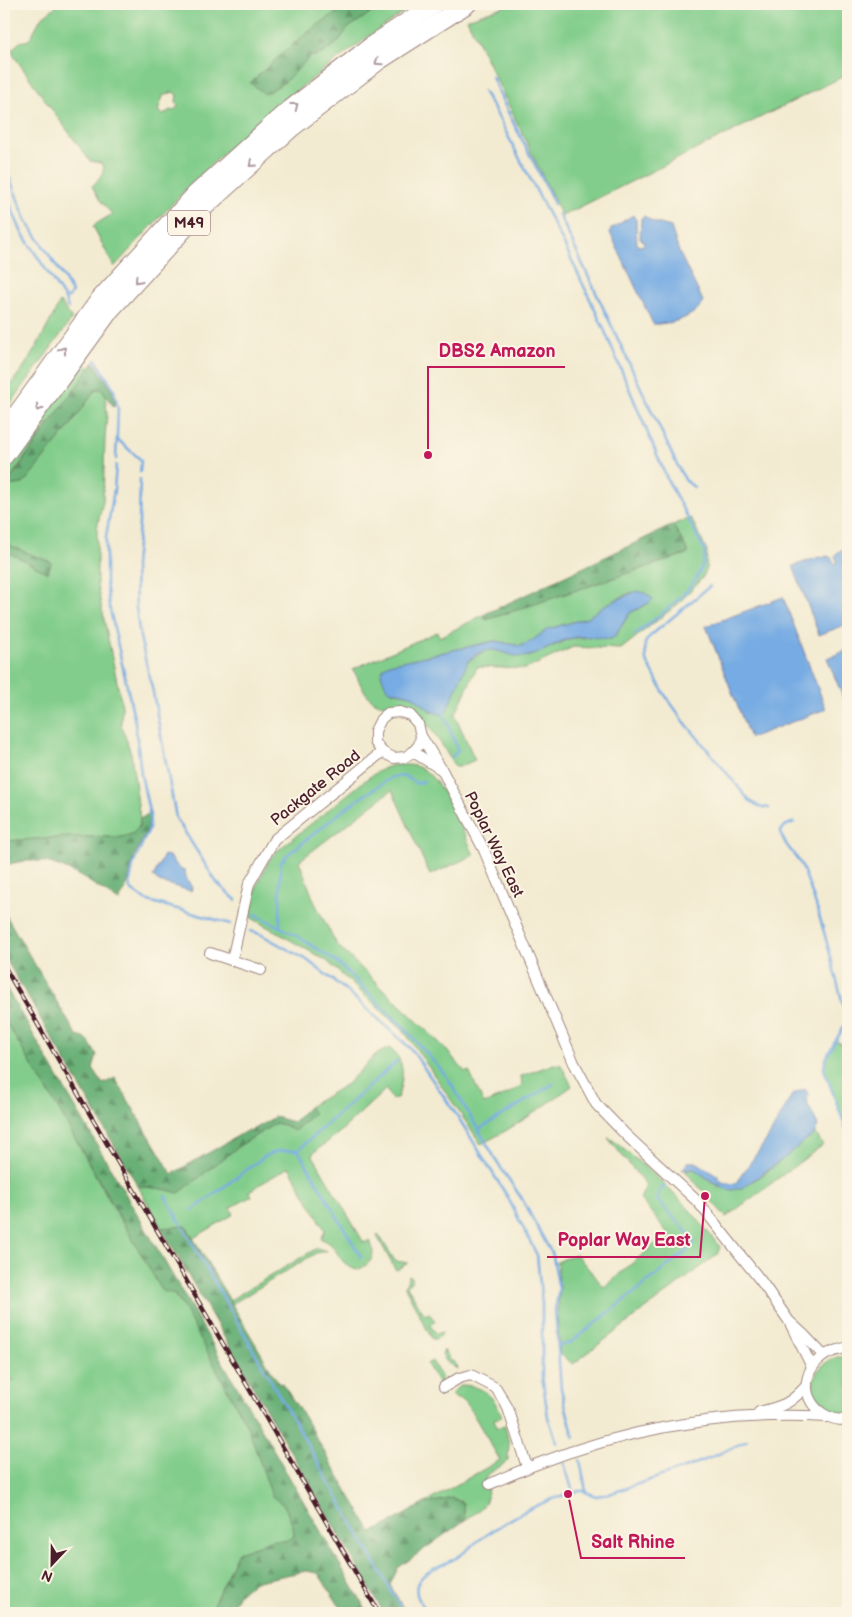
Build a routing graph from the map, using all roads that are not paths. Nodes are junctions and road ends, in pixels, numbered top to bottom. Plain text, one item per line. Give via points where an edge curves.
1 (434, 4) edge
2 (467, 4) edge
3 (4, 432) edge
4 (4, 456) edge
5 (421, 736) junction
6 (382, 752) junction
7 (414, 752) junction
8 (442, 770) junction
9 (210, 953) dead end
10 (232, 960) junction
11 (261, 970) dead end
12 (789, 1321) junction
13 (846, 1350) edge
14 (824, 1356) junction
15 (812, 1367) junction
16 (807, 1385) junction
17 (444, 1387) dead end
18 (744, 1416) junction
19 (827, 1417) junction
20 (848, 1420) edge
21 (527, 1467) junction
22 (490, 1484) dead end

3 -> 1 highway, M49 via 100,299 196,195 283,115 374,44
2 -> 4 highway, M49 via 378,61 291,128 204,207 110,310
5 - 6 street, Poplar Way East via 418,724 410,715 388,713 374,732 375,742
5 - 7 street
5 - 8 street, Poplar Way East
6 - 7 street via 394,758
6 - 10 street, Packgate Road via 274,840 249,884
7 - 8 street, Poplar Way East
8 - 12 street, Poplar Way East via 484,850 574,1063 596,1104 698,1202
9 - 10 street
10 - 11 street
12 - 14 street, Poplar Way East
12 - 15 street, Poplar Way East
13 - 14 street
14 - 15 street
15 - 16 street
16 - 18 street via 794,1400
16 - 19 street via 812,1403
17 - 21 street via 471,1375 496,1388 508,1408
18 - 19 street
18 - 21 street via 683,1423 576,1450
19 - 20 street
21 - 22 street

